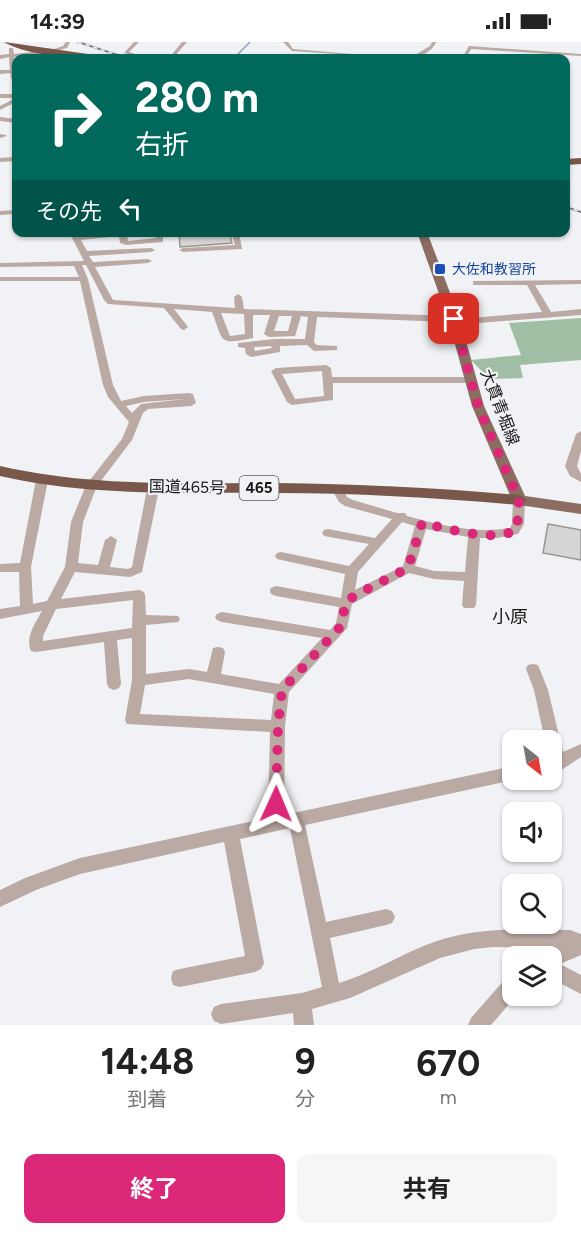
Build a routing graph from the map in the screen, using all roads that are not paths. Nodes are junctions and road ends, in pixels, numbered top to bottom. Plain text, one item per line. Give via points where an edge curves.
1 (68, 42) edge
2 (137, 42) edge
3 (185, 42) edge
4 (285, 42) edge
5 (434, 42) edge
6 (464, 42) edge
7 (9, 45) edge
8 (327, 47) dead end
9 (0, 48) edge
10 (487, 48) junction
11 (509, 50) edge
12 (322, 51) junction
13 (48, 52) junction
14 (29, 54) edge
15 (69, 54) edge
16 (132, 54) edge
17 (174, 54) edge
18 (320, 54) edge
19 (354, 54) edge
20 (419, 54) edge
21 (466, 54) edge
22 (485, 54) edge
23 (552, 54) edge
24 (552, 54) edge
25 (10, 56) junction
26 (0, 57) edge
27 (12, 66) edge
28 (12, 80) edge
29 (8, 87) dead end
30 (2, 213) edge
31 (0, 223) edge
32 (76, 237) edge
33 (236, 237) edge
34 (424, 237) edge
35 (151, 250) dead end
36 (183, 250) dead end
37 (84, 254) junction
38 (148, 261) dead end
39 (77, 263) junction
40 (89, 264) junction
41 (0, 265) edge
42 (0, 279) edge
43 (84, 279) junction
44 (581, 282) edge
45 (476, 283) dead end
46 (530, 283) junction
47 (238, 297) dead end
48 (167, 307) junction
49 (216, 310) junction
50 (244, 312) junction
51 (581, 312) edge
52 (275, 313) junction
53 (297, 314) junction
54 (313, 315) junction
55 (548, 315) junction
56 (454, 321) junction
57 (184, 327) dead end
58 (309, 342) junction
59 (245, 344) dead end
60 (334, 348) dead end
61 (328, 380) junction
62 (470, 380) junction
63 (119, 404) junction
64 (134, 422) junction
65 (581, 434) edge
66 (0, 471) edge
67 (581, 479) edge
68 (42, 480) junction
69 (92, 485) junction
70 (337, 488) junction
71 (152, 494) dead end
72 (519, 500) junction
73 (581, 509) edge
74 (400, 516) junction
75 (422, 523) junction
76 (328, 533) dead end
77 (474, 534) junction
78 (111, 540) dead end
79 (376, 542) junction
80 (281, 556) dead end
81 (25, 567) junction
82 (71, 567) junction
83 (0, 568) edge
84 (408, 568) junction
85 (103, 571) junction
86 (352, 571) junction
87 (470, 577) junction
88 (276, 591) dead end
89 (345, 603) junction
90 (469, 604) dead end
91 (51, 605) junction
92 (27, 610) junction
93 (0, 614) edge
94 (222, 617) dead end
95 (173, 619) dead end
96 (138, 626) junction
97 (110, 635) junction
98 (332, 635) junction
99 (218, 652) dead end
100 (532, 669) dead end
101 (213, 677) junction
102 (139, 680) junction
103 (114, 684) dead end
104 (282, 690) junction
105 (278, 726) junction
106 (549, 730) edge
107 (581, 750) edge
108 (562, 760) edge
109 (502, 776) edge
110 (296, 819) junction
111 (276, 823) junction
112 (231, 833) junction
113 (0, 899) edge
114 (386, 917) dead end
115 (320, 932) junction
116 (581, 945) edge
117 (562, 954) edge
118 (562, 975) edge
119 (180, 978) dead end
120 (581, 985) edge
121 (332, 993) junction
122 (502, 998) edge
123 (302, 1002) junction
124 (221, 1014) dead end
125 (304, 1025) edge
126 (478, 1025) edge

1 - 13 street via 64,48
2 - 16 street via 126,52
3 - 17 street
4 - 12 street via 292,50
5 - 20 street
6 - 11 street
7 - 9 street
7 - 13 highway
7 - 25 street
8 - 12 street
10 - 11 street
10 - 21 street via 469,47
10 - 22 street
11 - 23 street
11 - 24 street
12 - 18 street
12 - 19 street
13 - 14 street
13 - 15 highway
25 - 26 street
25 - 27 street
28 - 29 street
30 - 31 street
32 - 37 street
33 - 36 street via 239,247
34 - 56 main road, 大貫青堀線
35 - 37 street
37 - 40 street
38 - 40 street
39 - 40 street
39 - 41 street
39 - 43 street
40 - 48 street via 111,302
42 - 43 street
43 - 63 street via 108,385
44 - 46 street
45 - 46 street
46 - 55 street
47 - 50 street
48 - 49 street
48 - 57 street
49 - 50 street
49 - 50 street via 227,339 250,336
50 - 52 street
51 - 55 street
52 - 53 street
52 - 53 street via 269,334 292,334
53 - 54 street
54 - 56 street
54 - 58 street
55 - 56 street
56 - 62 main road, 大貫青堀線
58 - 59 street via 274,342 277,350 257,354 251,354
58 - 60 street via 314,348
61 - 61 street via 326,368 276,370 292,402 329,398
61 - 62 street
62 - 72 main road, 大貫青堀線
63 - 64 street
63 - 64 street via 189,396 190,403 145,406
64 - 69 street via 127,440
65 - 67 street via 571,466
66 - 68 highway, 国道465号 / 465
68 - 69 highway, 国道465号 / 465
68 - 81 street
69 - 70 highway, 国道465号 / 465
69 - 82 street via 77,522
70 - 72 highway, 国道465号 / 465
70 - 74 street via 349,503
71 - 85 street via 138,568 130,573
72 - 73 main road
72 - 77 street via 514,531
74 - 75 street
74 - 79 street
75 - 77 street
75 - 84 street
76 - 79 street
77 - 87 street
78 - 85 street
79 - 86 street
80 - 86 street
81 - 83 street
81 - 92 street
82 - 85 street
82 - 91 street
84 - 87 street via 434,575
84 - 89 street
86 - 89 street
87 - 90 street
88 - 89 street
89 - 98 street via 342,625
91 - 92 street
91 - 96 street via 139,595
91 - 97 street via 36,636 36,647
92 - 93 street
94 - 98 street
95 - 96 street
96 - 97 street
96 - 102 street
97 - 103 street
98 - 104 street
99 - 101 street
100 - 106 street via 541,690
101 - 102 street via 189,674
101 - 104 street
102 - 105 street via 132,720
104 - 105 street
105 - 111 street
107 - 108 street
109 - 110 street
110 - 111 street
110 - 115 street
111 - 112 street
112 - 113 street via 80,866
112 - 119 street via 255,963
114 - 115 street
115 - 121 street
116 - 117 street
116 - 121 street via 570,939 474,940 438,950
118 - 120 street
121 - 123 street
122 - 126 street
123 - 124 street
123 - 125 street

